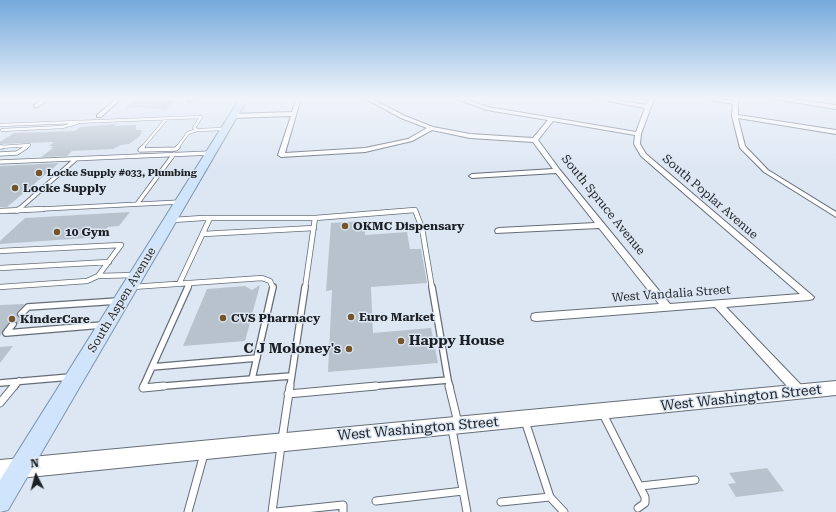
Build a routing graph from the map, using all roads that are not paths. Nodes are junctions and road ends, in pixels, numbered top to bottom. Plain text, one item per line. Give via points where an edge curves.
1 (63, 122) edge
2 (82, 122) edge
3 (164, 122) edge
4 (199, 122) edge
5 (229, 122) edge
6 (291, 122) edge
7 (415, 122) edge
8 (550, 122) edge
9 (569, 122) edge
10 (642, 122) edge
11 (736, 122) edge
12 (772, 122) edge
13 (11, 124) junction
14 (0, 125) edge
15 (431, 128) junction
16 (195, 129) junction
17 (225, 129) junction
18 (1, 131) edge
19 (836, 132) edge
20 (638, 134) junction
21 (535, 140) junction
22 (0, 147) edge
23 (211, 153) junction
24 (0, 154) edge
25 (174, 154) junction
26 (76, 159) junction
27 (0, 162) edge
28 (558, 171) junction
29 (472, 176) dead end
30 (182, 202) junction
31 (137, 204) junction
32 (17, 210) junction
33 (0, 211) edge
34 (836, 215) edge
35 (210, 218) junction
36 (315, 218) junction
37 (171, 220) junction
38 (602, 225) junction
39 (314, 228) junction
40 (499, 231) dead end
41 (203, 234) junction
42 (0, 251) edge
43 (109, 262) junction
44 (0, 268) edge
45 (98, 276) junction
46 (190, 283) junction
47 (179, 284) junction
48 (0, 287) edge
49 (130, 287) junction
50 (809, 297) joint
51 (717, 303) junction
52 (667, 307) junction
53 (21, 314) dead end
54 (536, 317) dead end
55 (13, 324) dead end
56 (107, 325) junction
57 (257, 358) junction
58 (152, 367) junction
59 (76, 376) junction
60 (291, 376) junction
61 (252, 379) junction
62 (448, 380) junction
63 (19, 381) junction
64 (0, 383) edge
65 (836, 388) edge
66 (800, 392) junction
67 (288, 394) junction
68 (0, 403) edge
69 (602, 412) junction
70 (524, 419) junction
71 (455, 425) junction
72 (282, 442) junction
73 (205, 449) junction
74 (11, 468) edge
75 (695, 480) dead end
76 (641, 486) junction
77 (463, 491) junction
78 (550, 497) junction
79 (376, 501) dead end
80 (0, 502) edge
81 (500, 502) dead end
82 (638, 508) dead end
83 (188, 512) edge
84 (272, 512) edge
85 (276, 512) edge
86 (343, 512) edge
87 (467, 512) edge
88 (564, 512) edge

1 - 13 lane
2 - 18 lane via 62,127
3 - 16 lane via 140,150 176,149
4 - 16 lane
5 - 17 main road, South Aspen Avenue
6 - 15 street via 281,154 365,150 410,140
7 - 15 street
8 - 21 street
9 - 20 street
10 - 20 street
11 - 34 street via 742,147 766,171
12 - 19 street
13 - 14 lane
13 - 18 lane
15 - 21 street via 470,136
16 - 17 lane
17 - 23 main road, South Aspen Avenue
20 - 50 street, South Poplar Avenue via 637,144 643,155
21 - 28 street, South Spruce Avenue
22 - 24 lane via 29,146 17,153
23 - 25 lane
23 - 30 main road, South Aspen Avenue
25 - 26 lane
25 - 31 lane
26 - 27 lane
26 - 32 lane
28 - 29 street
28 - 38 street, South Spruce Avenue
30 - 31 lane
30 - 37 main road, South Aspen Avenue
31 - 32 lane
32 - 33 lane
35 - 36 lane
35 - 37 lane
35 - 41 lane
36 - 39 lane
36 - 62 lane via 415,210 422,228
37 - 49 main road, South Aspen Avenue
38 - 40 street
38 - 52 street, South Spruce Avenue
39 - 41 lane
39 - 60 lane
41 - 47 lane
42 - 43 lane via 120,245
43 - 44 lane
43 - 45 lane
45 - 48 lane via 87,281
45 - 49 lane
46 - 47 lane
46 - 57 lane via 262,278 270,281 273,287
46 - 58 lane
47 - 49 lane
49 - 53 lane via 28,306
49 - 56 main road, South Aspen Avenue
50 - 51 street, West Vandalia Street
51 - 52 street, West Vandalia Street
51 - 66 street
52 - 54 street, West Vandalia Street
55 - 56 lane via 6,333
56 - 59 main road, South Aspen Avenue
57 - 58 lane
57 - 61 lane
58 - 61 lane via 143,388
59 - 63 lane
59 - 74 main road, South Aspen Avenue
60 - 61 lane
60 - 67 lane
62 - 67 lane
62 - 71 lane
63 - 64 lane
63 - 68 lane
65 - 66 main road, West Washington Street
66 - 69 main road, West Washington Street
67 - 72 lane
69 - 70 main road, West Washington Street
69 - 76 lane
70 - 71 main road, West Washington Street
70 - 78 lane
71 - 72 main road, West Washington Street
71 - 77 lane
72 - 73 main road, West Washington Street
72 - 84 lane
73 - 74 main road, West Washington Street
73 - 83 lane
74 - 80 main road, South Aspen Avenue
75 - 76 lane
76 - 82 lane via 646,497 645,502
77 - 79 lane
77 - 87 lane
78 - 81 lane
78 - 88 lane
85 - 86 lane via 343,505

